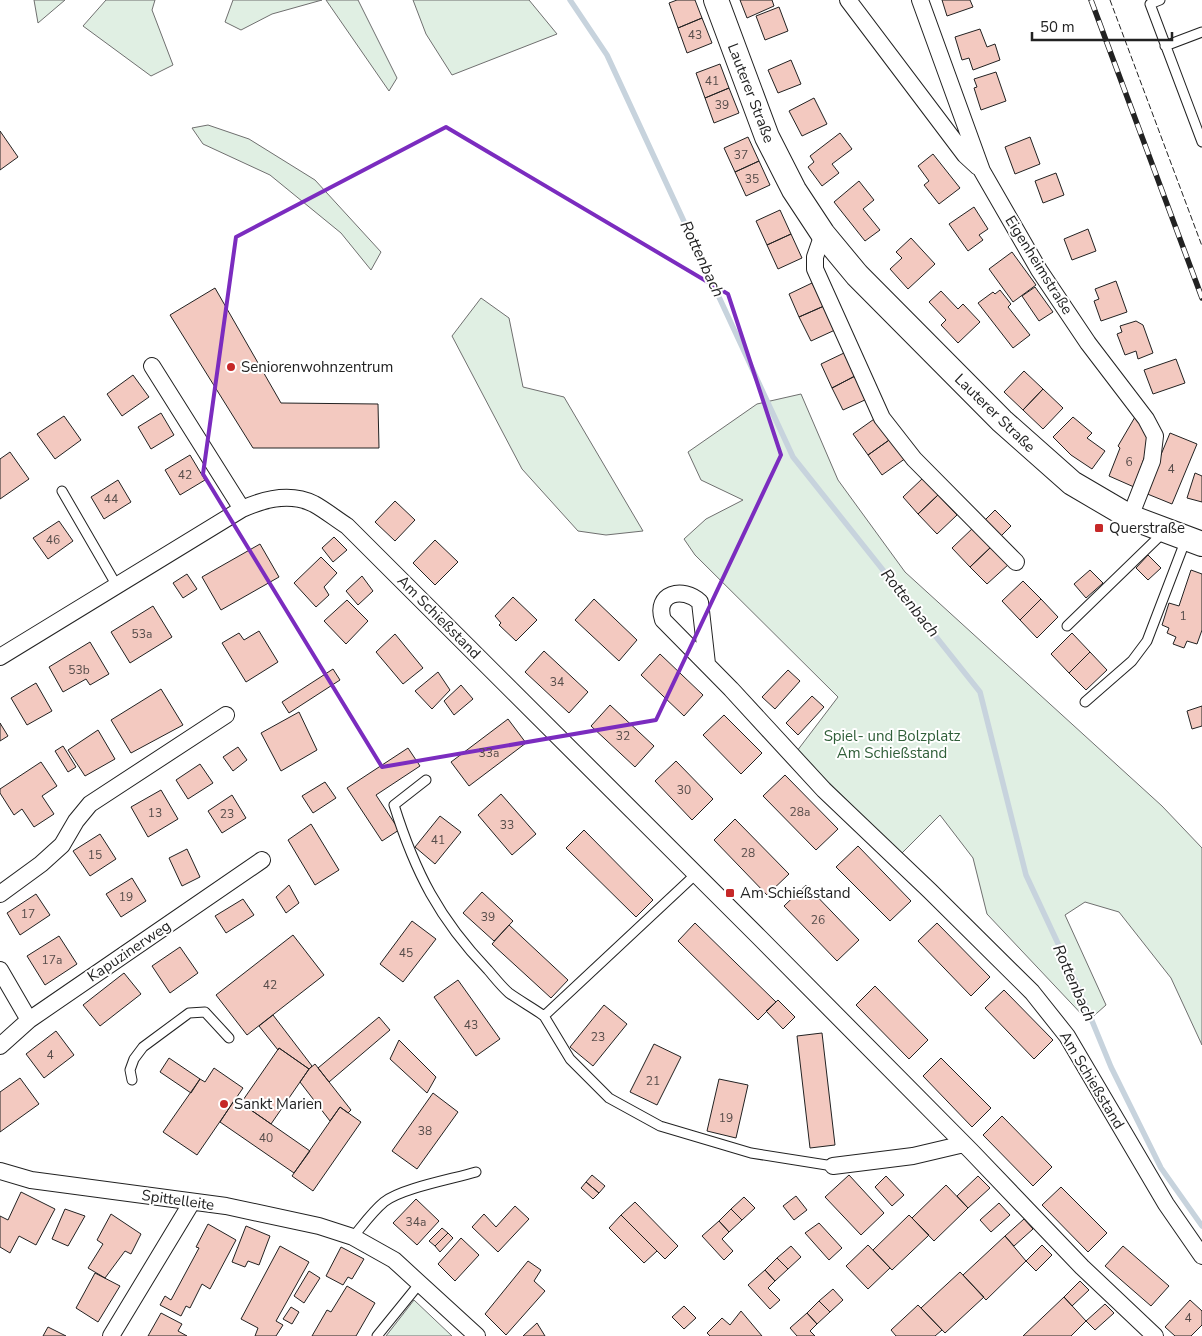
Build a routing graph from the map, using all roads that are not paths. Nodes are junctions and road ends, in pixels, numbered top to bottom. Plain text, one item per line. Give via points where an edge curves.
1 (716, 0) edge
2 (848, 0) edge
3 (920, 0) edge
4 (1160, 0) edge
5 (1202, 32) edge
6 (1165, 46) junction
7 (1202, 142) edge
8 (982, 170) junction
9 (823, 234) junction
10 (152, 366) dead end
11 (62, 491) dead end
12 (242, 508) junction
13 (1130, 517) junction
14 (1185, 538) edge
15 (1016, 562) dead end
16 (117, 586) junction
17 (1067, 626) dead end
18 (0, 656) edge
19 (707, 664) dead end
20 (1085, 702) dead end
21 (226, 714) dead end
22 (426, 780) dead end
23 (262, 860) dead end
24 (696, 874) junction
25 (0, 894) edge
26 (0, 970) edge
27 (544, 1016) junction
28 (29, 1020) junction
29 (229, 1038) dead end
30 (0, 1046) edge
31 (132, 1080) dead end
32 (964, 1144) junction
33 (833, 1166) joint
34 (0, 1172) edge
35 (476, 1172) dead end
36 (192, 1202) junction
37 (354, 1237) junction
38 (1202, 1256) edge
39 (420, 1283) junction
40 (111, 1336) edge
41 (377, 1336) edge
42 (477, 1336) edge
43 (1155, 1336) edge

1 - 9 street, Lauterer Straße via 767,136 794,190
2 - 8 street via 965,155
3 - 8 street, Eigenheimstraße
4 - 6 lane via 1150,4
5 - 6 lane
6 - 7 lane
8 - 13 street, Eigenheimstraße via 1039,270 1155,436 1152,461
9 - 13 street, Lauterer Straße via 857,275 1002,421 1072,483
9 - 15 street via 815,269 882,418 914,459
10 - 12 street
11 - 16 lane
12 - 16 street, Am Schießstand
12 - 24 street, Am Schießstand via 264,500 292,498 314,504 347,526
13 - 14 street, Lauterer Straße
14 - 17 lane
14 - 20 lane via 1147,640 1132,661
16 - 18 street, Am Schießstand
19 - 38 street, Am Schießstand via 824,790 1032,992 1067,1036 1166,1204
21 - 25 street via 90,804 62,845
22 - 27 lane via 394,805 406,844 425,887 448,924 477,959 509,992
23 - 28 street, Kapuzinerweg
24 - 27 lane
24 - 32 street, Am Schießstand
26 - 28 street
27 - 33 lane via 570,1059 609,1098 660,1126 751,1153
28 - 30 street, Kapuzinerweg
29 - 31 lane via 205,1012 189,1013 143,1047 130,1070
32 - 33 street via 913,1156
32 - 43 street, Am Schießstand via 1082,1267
34 - 36 street, Spittelleite via 31,1180
35 - 37 lane via 400,1193 385,1201
36 - 37 street, Spittelleite via 304,1222
36 - 40 street
37 - 39 street, Spittelleite via 394,1260
39 - 41 lane
39 - 42 street, Spittelleite

